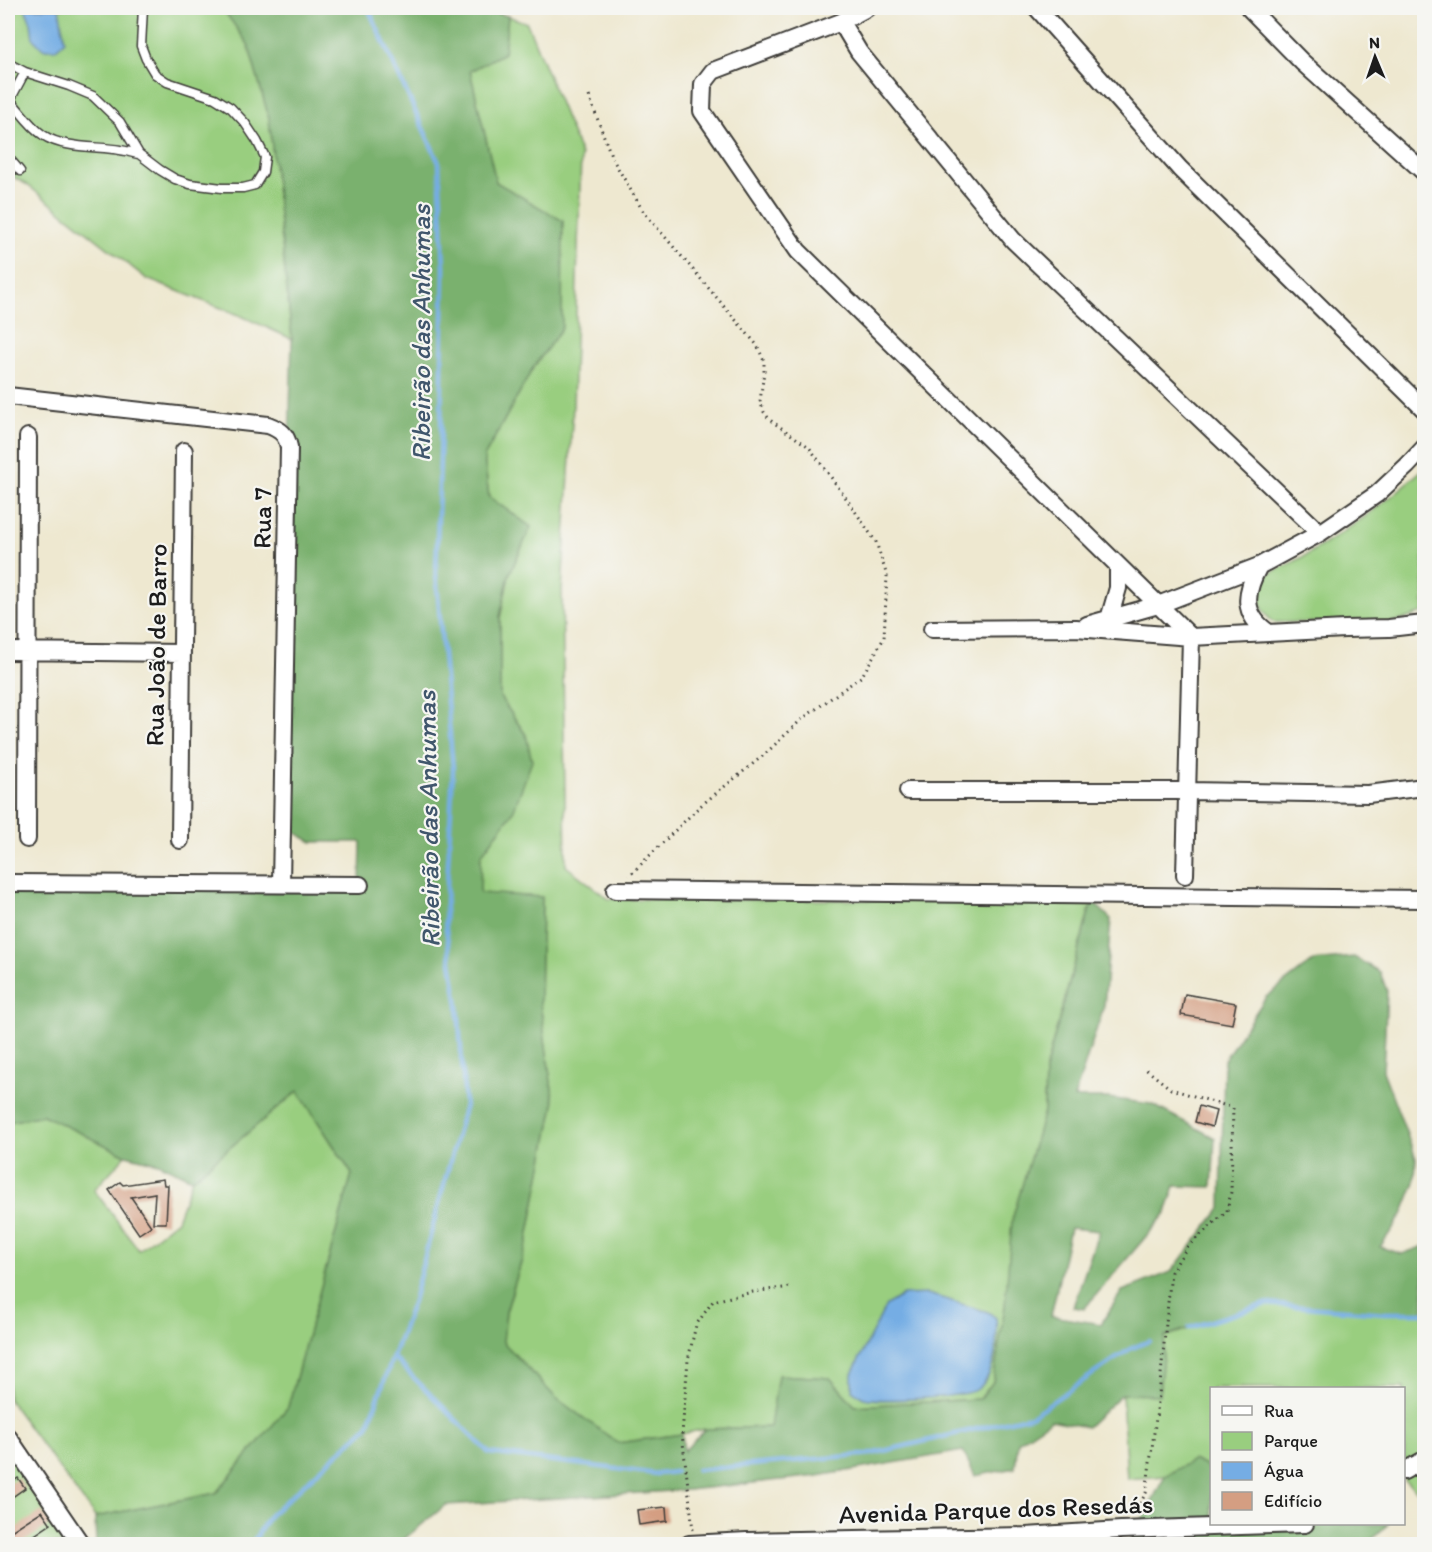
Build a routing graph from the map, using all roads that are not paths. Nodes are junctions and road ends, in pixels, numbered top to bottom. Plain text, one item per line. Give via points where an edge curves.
1 (143, 8) edge
2 (867, 8) edge
3 (1037, 8) edge
4 (1249, 8) edge
5 (841, 22) junction
6 (8, 63) edge
7 (25, 72) junction
8 (9, 99) edge
9 (139, 154) junction
10 (8, 157) edge
11 (20, 171) dead end
12 (1425, 172) edge
13 (8, 396) edge
14 (1425, 409) edge
15 (28, 436) dead end
16 (1425, 448) edge
17 (184, 451) dead end
18 (1320, 533) junction
19 (1118, 566) junction
20 (1258, 566) junction
21 (1158, 605) junction
22 (1109, 619) junction
23 (1425, 624) edge
24 (932, 628) dead end
25 (1076, 628) junction
26 (1269, 633) junction
27 (1191, 637) junction
28 (8, 651) edge
29 (27, 651) junction
30 (182, 653) junction
31 (1425, 787) edge
32 (908, 791) dead end
33 (1187, 791) junction
34 (27, 839) dead end
35 (180, 840) dead end
36 (1185, 875) dead end
37 (8, 883) edge
38 (281, 884) junction
39 (360, 885) dead end
40 (615, 890) road end
41 (1425, 899) edge
42 (8, 1437) edge
43 (1425, 1460) edge
44 (1405, 1470) edge
45 (1274, 1525) edge
46 (694, 1544) edge
47 (81, 1545) edge
48 (689, 1545) edge

1 - 9 lane via 141,46 155,74 231,108 265,157 263,172 255,184 222,188 175,178
2 - 5 street
3 - 14 street via 1180,169
4 - 12 street via 1302,62
5 - 18 street via 859,52 1013,240
5 - 19 street via 713,71 703,84 702,111 798,251
6 - 7 lane
7 - 8 lane
7 - 9 lane via 93,96 120,122
8 - 9 lane via 44,136 63,143
10 - 11 lane
13 - 38 street, Rua 7 via 268,425 280,429 286,438 289,447
15 - 29 street
16 - 18 street via 1377,494
17 - 30 street, Rua João de Barro
18 - 20 street
19 - 21 street
19 - 22 street via 1118,588
20 - 21 street
20 - 26 street via 1249,585 1248,604 1255,621
21 - 22 street
21 - 27 street
22 - 25 street
23 - 26 street
24 - 25 street
25 - 27 street
26 - 27 street
27 - 33 street
28 - 29 street
29 - 30 street
29 - 34 street
30 - 35 street, Rua João de Barro
31 - 33 street via 1368,794
32 - 33 street
33 - 36 street
37 - 38 street
38 - 39 street
40 - 41 street
42 - 47 street
43 - 44 street
45 - 46 street, Avenida Parque dos Resedás
46 - 48 street, Avenida Parque dos Resedás

